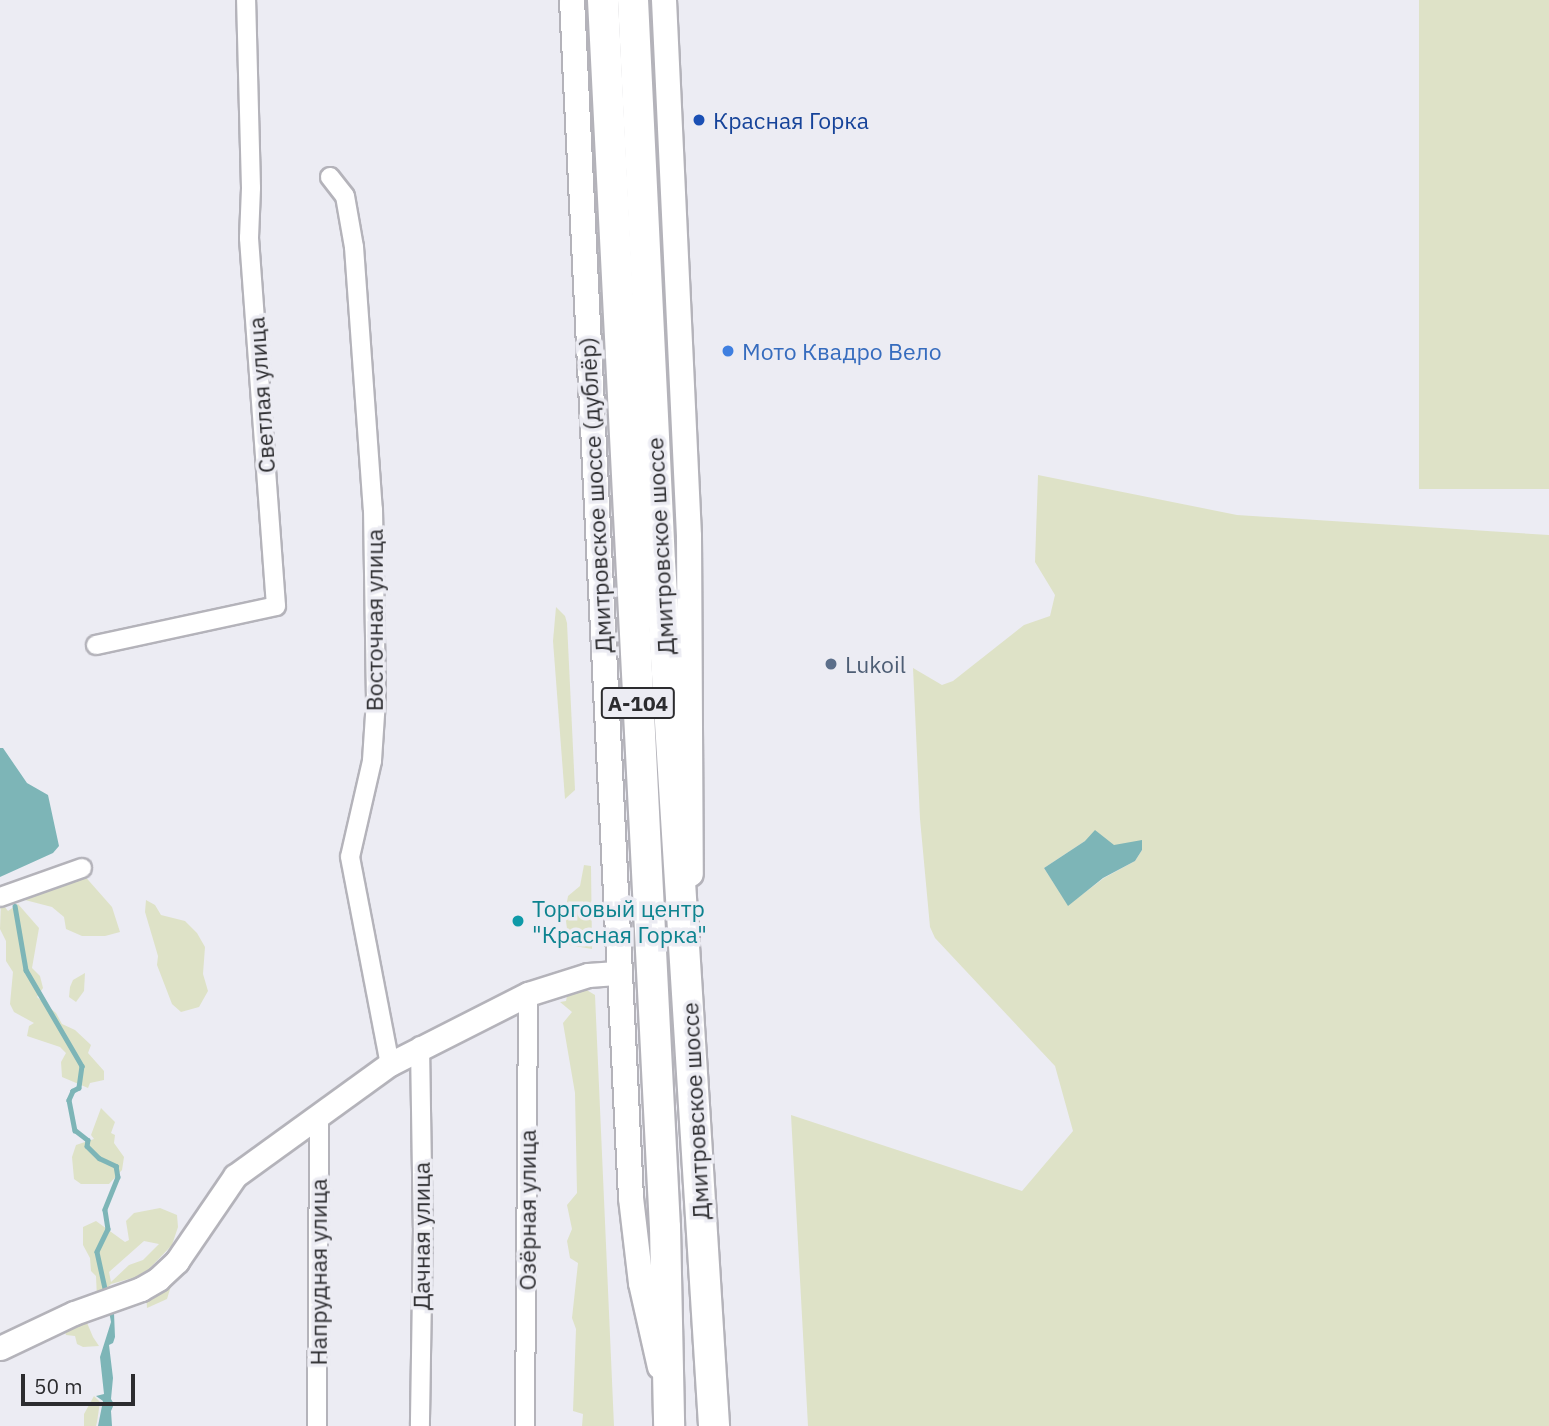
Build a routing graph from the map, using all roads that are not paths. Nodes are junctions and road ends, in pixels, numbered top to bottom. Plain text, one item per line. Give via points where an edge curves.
1 (246, 0) edge
2 (572, 0) edge
3 (603, 0) edge
4 (633, 0) edge
5 (665, 4) edge
6 (330, 177) dead end
7 (96, 645) dead end
8 (82, 868) dead end
9 (0, 897) edge
10 (620, 973) junction
11 (687, 976) junction
12 (528, 994) junction
13 (419, 1046) junction
14 (390, 1064) junction
15 (319, 1117) junction
16 (0, 1348) edge
17 (669, 1416) edge
18 (317, 1426) edge
19 (420, 1426) edge
20 (525, 1426) edge
21 (714, 1426) edge

1 - 7 street, Светлая улица via 249,238 276,606
2 - 10 main road, Дмитровское шоссе (дублёр)
3 - 17 highway, Дмитровское шоссе / А-104 via 664,1227
4 - 11 highway, Дмитровское шоссе / А-104 via 660,562
5 - 11 main road via 690,536 693,834
6 - 14 street, Восточная улица via 345,196 354,247 373,509 372,761 351,857
8 - 9 street
10 - 12 street via 587,975
10 - 17 main road, Дмитровское шоссе (дублёр) via 631,1198 641,1283
11 - 21 highway, Дмитровское шоссе / А-104
12 - 13 street
12 - 20 street, Озёрная улица
13 - 14 street
13 - 19 street, Дачная улица via 423,1228
14 - 15 street
15 - 16 street via 235,1176 177,1261 158,1279
15 - 18 street, Напрудная улица

